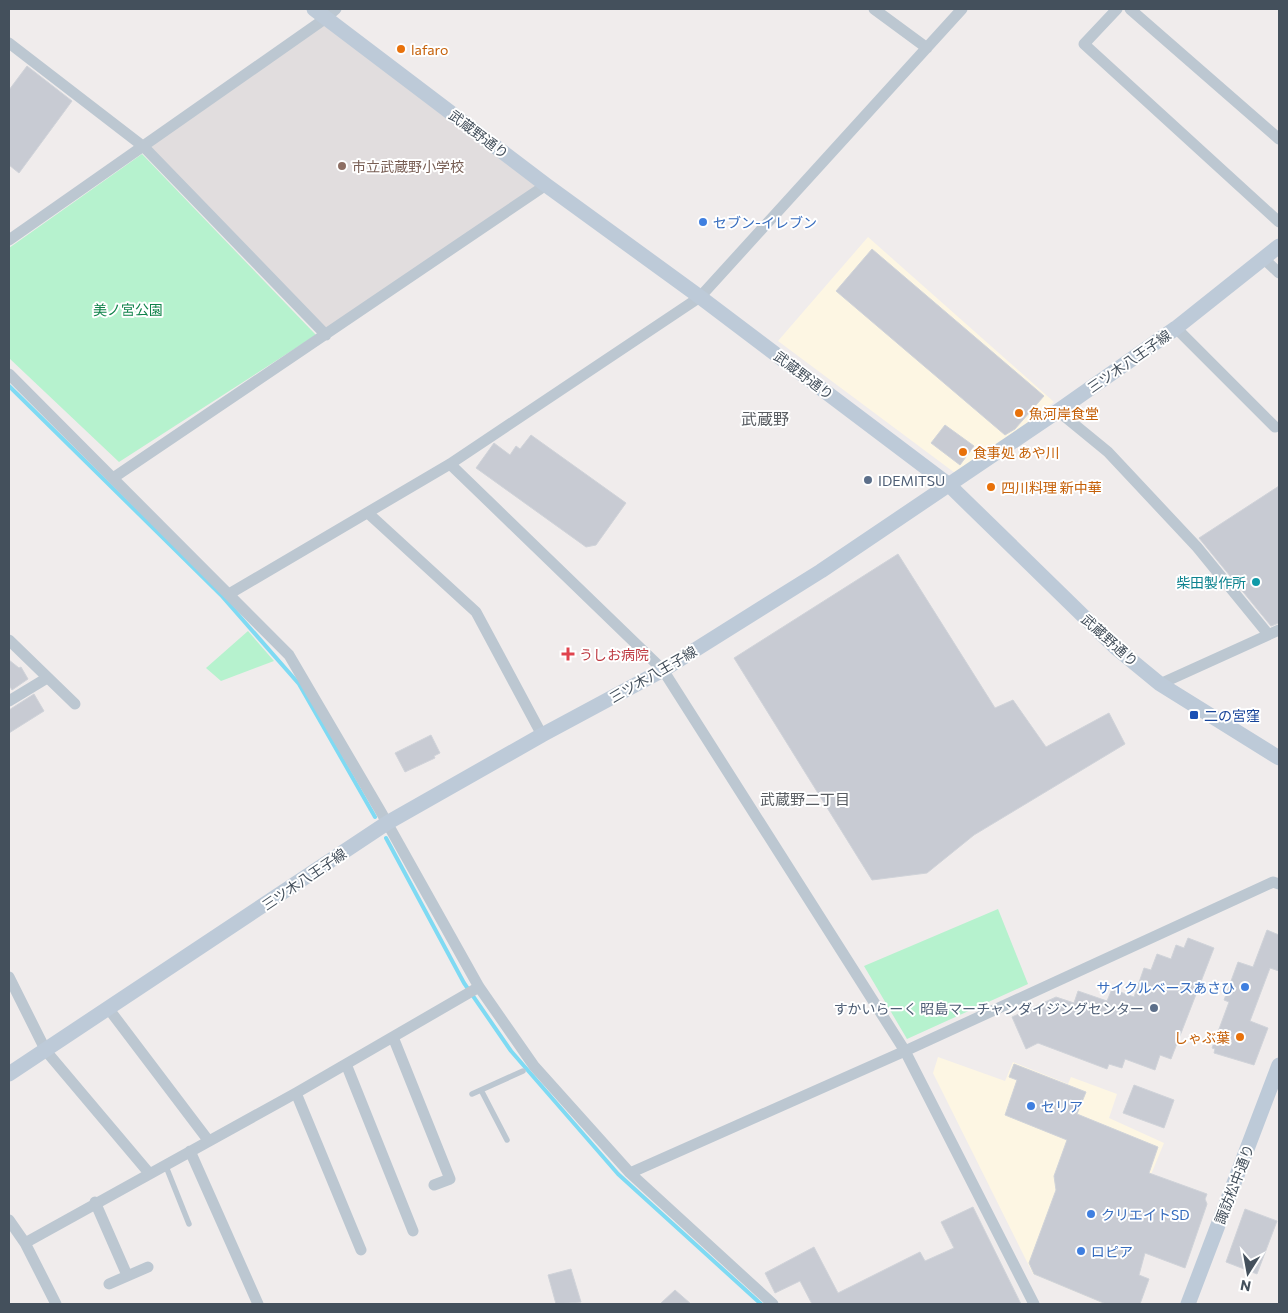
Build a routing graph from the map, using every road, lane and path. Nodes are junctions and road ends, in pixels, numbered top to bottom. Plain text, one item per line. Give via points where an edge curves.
1 (314, 9) edge
2 (874, 9) edge
3 (962, 9) edge
4 (1117, 9) edge
5 (1130, 9) edge
6 (331, 14) edge
7 (9, 43) edge
8 (927, 48) junction
9 (1279, 139) edge
10 (144, 147) junction
11 (546, 185) junction
12 (1279, 222) edge
13 (9, 240) edge
14 (1279, 246) edge
15 (1263, 258) junction
16 (1279, 273) edge
17 (700, 297) junction
18 (1176, 328) junction
19 (326, 335) junction
20 (9, 374) edge
21 (1058, 411) junction
22 (1275, 427) dead end
23 (450, 464) junction
24 (113, 478) junction
25 (949, 485) junction
26 (369, 514) junction
27 (229, 594) junction
28 (1274, 632) edge
29 (9, 640) edge
30 (663, 670) junction
31 (47, 678) junction
32 (1160, 684) junction
33 (9, 701) edge
34 (75, 704) dead end
35 (542, 735) junction
36 (1279, 758) edge
37 (387, 823) junction
38 (1279, 884) edge
39 (9, 977) edge
40 (477, 988) junction
41 (108, 1008) junction
42 (393, 1037) junction
43 (46, 1051) junction
44 (905, 1051) junction
45 (346, 1064) junction
46 (1279, 1064) edge
47 (529, 1068) junction
48 (9, 1074) edge
49 (481, 1090) junction
50 (296, 1093) junction
51 (472, 1094) dead end
52 (208, 1140) junction
53 (507, 1140) dead end
54 (190, 1151) junction
55 (165, 1164) junction
56 (149, 1173) junction
57 (630, 1173) junction
58 (434, 1185) dead end
59 (95, 1202) junction
60 (9, 1220) edge
61 (189, 1224) dead end
62 (412, 1231) dead end
63 (25, 1243) junction
64 (361, 1250) dead end
65 (148, 1266) dead end
66 (127, 1275) junction
67 (109, 1284) dead end
68 (56, 1304) edge
69 (258, 1304) edge
70 (773, 1304) edge
71 (1034, 1304) edge
72 (1188, 1304) edge

1 - 6 main road, 武蔵野通り
2 - 8 street
3 - 8 street
4 - 12 street via 1084,44
5 - 9 street
6 - 10 street
6 - 11 main road, 武蔵野通り
7 - 10 street
8 - 17 street
10 - 13 street
10 - 19 street
11 - 17 main road, 武蔵野通り
11 - 19 street
14 - 15 main road, 三ツ木八王子線
15 - 16 street
15 - 18 main road, 三ツ木八王子線
17 - 23 street
17 - 25 main road, 武蔵野通り
18 - 21 main road, 三ツ木八王子線
18 - 22 street
19 - 24 street
20 - 24 street
21 - 25 main road, 三ツ木八王子線
21 - 28 street via 1108,452
23 - 26 street
23 - 30 street
24 - 27 street
25 - 30 main road, 三ツ木八王子線 via 821,571
25 - 32 main road, 武蔵野通り via 1115,647
26 - 27 street
26 - 35 street via 476,612
27 - 37 street via 289,655
28 - 32 street
29 - 31 street
30 - 35 main road, 三ツ木八王子線
30 - 44 street
31 - 33 street
31 - 34 street
32 - 36 main road, 武蔵野通り
35 - 37 main road, 三ツ木八王子線
37 - 40 street
37 - 41 main road, 三ツ木八王子線
38 - 44 street via 1273,882
39 - 43 street
40 - 42 street
40 - 47 street
41 - 43 main road, 三ツ木八王子線
41 - 52 street
42 - 45 street
42 - 58 street via 450,1179
43 - 48 main road, 三ツ木八王子線
43 - 56 street
44 - 57 street
44 - 71 street
45 - 50 street
45 - 62 street
46 - 72 main road, 諏訪松中通り
47 - 49 lane
47 - 57 street
49 - 51 lane
49 - 53 lane
50 - 52 street
50 - 64 street
52 - 54 street
54 - 55 street
54 - 69 street
55 - 56 street
55 - 61 lane
56 - 59 street
57 - 70 street
59 - 63 street
59 - 66 street
60 - 63 street
63 - 68 street
65 - 66 street
66 - 67 street

